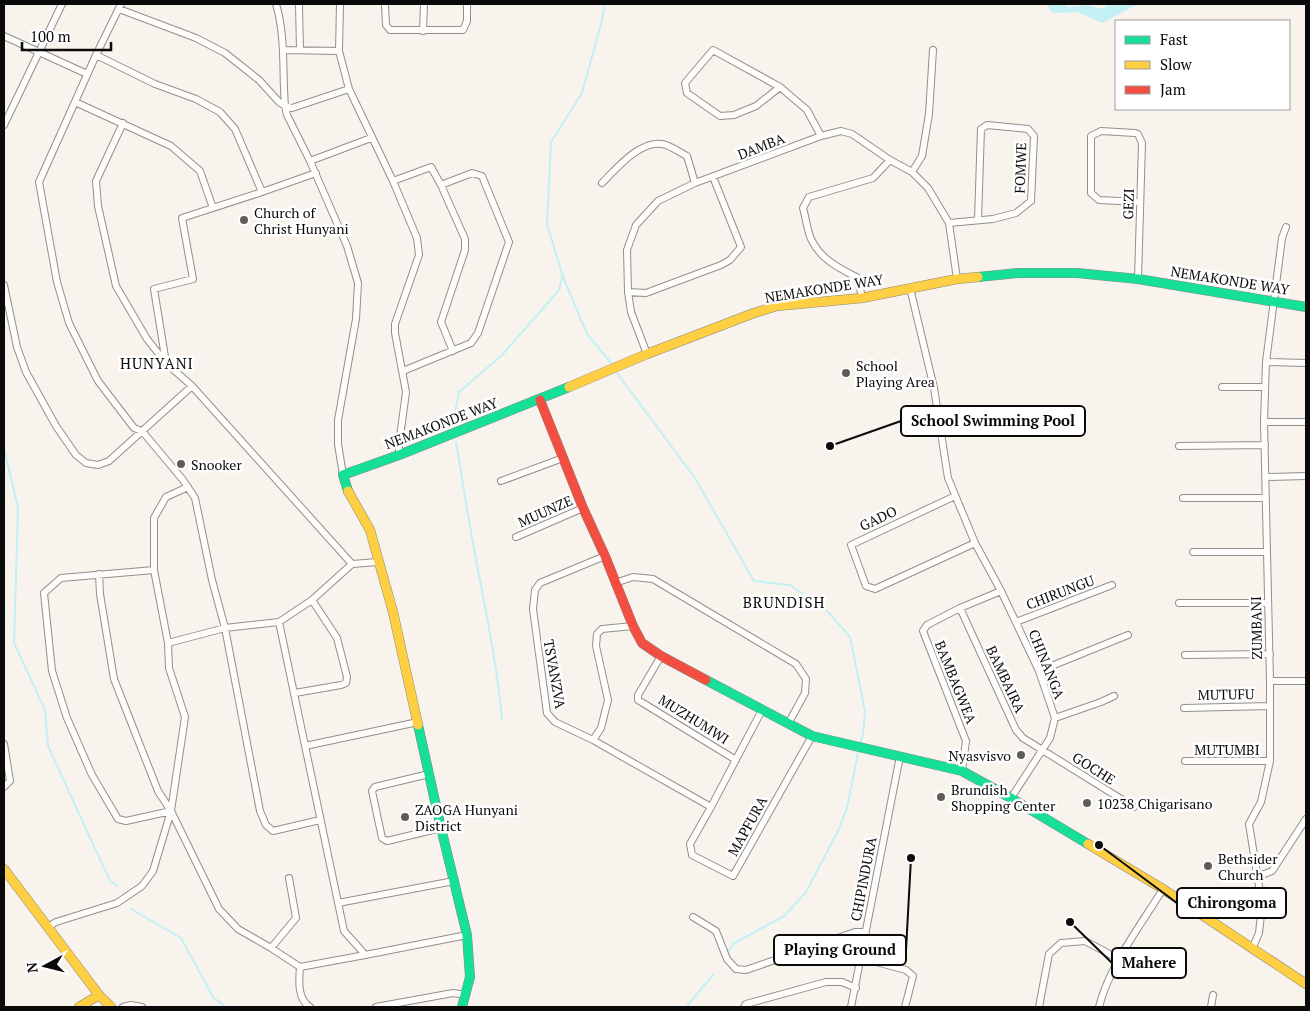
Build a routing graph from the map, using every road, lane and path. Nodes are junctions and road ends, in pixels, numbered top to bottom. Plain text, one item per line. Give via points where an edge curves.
1 (62, 4) edge
2 (276, 4) edge
3 (299, 4) edge
4 (340, 4) edge
5 (385, 4) edge
6 (424, 4) edge
7 (468, 4) edge
8 (120, 6) edge
9 (423, 31) junction
10 (4, 36) edge
11 (284, 50) junction
12 (300, 50) junction
13 (933, 50) dead end
14 (339, 51) junction
15 (38, 52) junction
16 (96, 55) junction
17 (87, 74) junction
18 (780, 88) junction
19 (348, 89) junction
20 (75, 102) junction
21 (285, 106) junction
22 (123, 124) junction
23 (4, 125) edge
24 (821, 136) junction
25 (371, 138) junction
26 (310, 160) junction
27 (890, 160) junction
28 (912, 172) junction
29 (316, 173) junction
30 (713, 177) junction
31 (393, 181) junction
32 (602, 183) dead end
33 (695, 183) junction
34 (441, 185) junction
35 (262, 192) junction
36 (1140, 202) junction
37 (213, 208) junction
38 (978, 220) junction
39 (949, 223) junction
40 (1286, 227) dead end
41 (957, 279) junction
42 (1138, 279) junction
43 (4, 285) edge
44 (910, 288) junction
45 (628, 292) junction
46 (862, 298) junction
47 (1273, 301) junction
48 (1306, 307) edge
49 (453, 350) junction
50 (647, 354) junction
51 (1266, 362) junction
52 (166, 363) junction
53 (1306, 363) edge
54 (403, 371) junction
55 (192, 386) junction
56 (1222, 387) dead end
57 (1265, 387) junction
58 (540, 400) junction
59 (1264, 422) junction
60 (1306, 422) edge
61 (142, 431) junction
62 (1265, 445) junction
63 (1179, 446) dead end
64 (399, 455) junction
65 (563, 458) junction
66 (343, 475) junction
67 (1306, 476) edge
68 (1266, 477) junction
69 (501, 481) dead end
70 (188, 487) junction
71 (955, 496) junction
72 (1183, 498) dead end
73 (1266, 498) junction
74 (583, 508) junction
75 (516, 537) dead end
76 (975, 543) junction
77 (1193, 552) dead end
78 (1267, 552) junction
79 (605, 556) junction
80 (378, 562) junction
81 (352, 564) junction
82 (154, 570) junction
83 (99, 574) junction
84 (615, 583) junction
85 (1112, 585) dead end
86 (1001, 591) junction
87 (312, 600) junction
88 (1179, 603) dead end
89 (1268, 603) junction
90 (960, 608) junction
91 (279, 622) junction
92 (1016, 622) junction
93 (633, 626) junction
94 (225, 628) junction
95 (1128, 635) dead end
96 (168, 643) junction
97 (1270, 654) junction
98 (1185, 655) dead end
99 (661, 656) junction
100 (1039, 671) junction
101 (1270, 681) junction
102 (1306, 681) edge
103 (294, 693) junction
104 (1114, 696) dead end
105 (1269, 706) junction
106 (1184, 708) dead end
107 (762, 710) junction
108 (1055, 718) junction
109 (418, 722) junction
110 (788, 724) junction
111 (812, 736) junction
112 (593, 740) junction
113 (4, 744) edge
114 (305, 746) junction
115 (1042, 750) junction
116 (900, 756) junction
117 (736, 760) junction
118 (1184, 761) dead end
119 (1270, 761) junction
120 (962, 771) junction
121 (429, 774) junction
122 (4, 787) edge
123 (1011, 798) junction
124 (711, 807) junction
125 (1134, 807) dead end
126 (171, 811) junction
127 (1306, 819) edge
128 (320, 820) junction
129 (441, 828) junction
130 (4, 870) edge
131 (1257, 877) junction
132 (289, 878) dead end
133 (454, 881) junction
134 (1163, 889) junction
135 (338, 903) junction
136 (693, 917) dead end
137 (48, 927) junction
138 (866, 932) junction
139 (467, 935) junction
140 (271, 948) junction
141 (1252, 949) junction
142 (365, 955) junction
143 (861, 958) junction
144 (1119, 959) junction
145 (300, 967) junction
146 (1306, 984) edge
147 (856, 988) junction
148 (100, 995) junction
149 (466, 995) junction
150 (1212, 995) dead end
151 (79, 1007) edge
152 (111, 1007) edge
153 (123, 1007) edge
154 (142, 1007) edge
155 (310, 1007) edge
156 (376, 1007) edge
157 (462, 1007) edge
158 (744, 1007) edge
159 (851, 1007) edge
160 (905, 1007) edge
161 (1039, 1007) edge
162 (1099, 1007) edge
163 (1210, 1007) edge

1 - 15 street
2 - 11 street
3 - 12 street
4 - 14 street
5 - 9 street via 386,25 390,30
6 - 9 street
7 - 9 street via 468,21 463,30
8 - 16 street
8 - 21 street via 225,53
10 - 15 street
11 - 12 street
11 - 21 street
12 - 14 street
13 - 28 street via 929,114 922,156
14 - 19 street
15 - 17 street
15 - 23 street
16 - 17 street
16 - 35 street via 155,84 196,98 220,112 235,129
17 - 20 street
18 - 18 street via 756,106 734,115 720,116 687,93 685,84 714,50
18 - 24 street via 807,110
19 - 21 street via 292,108
19 - 25 street
20 - 22 street
20 - 61 street via 39,182 57,282 69,323 98,381 134,428
21 - 26 street
22 - 37 street via 171,146 200,171
22 - 52 street via 96,182 98,206 116,286 147,339
24 - 27 street, DAMBA via 842,131 852,134
24 - 30 street, DAMBA
25 - 26 street
25 - 31 street
26 - 29 street
27 - 28 street, DAMBA
27 - 46 street via 874,178 810,197 803,208 811,238 820,254 858,278
28 - 39 street, DAMBA via 928,188
29 - 35 street
29 - 66 street via 347,246 358,283 356,319 338,420
30 - 33 street, DAMBA
30 - 45 street via 741,247 730,260 720,265 646,293
31 - 34 street via 431,167
31 - 54 street via 417,238 419,255 395,324
32 - 33 street via 631,155 652,143 664,144 686,156
33 - 45 street, DAMBA via 658,201 636,225 627,250
34 - 49 street via 465,239 465,250 441,322
34 - 49 street via 472,173 482,176 509,242 478,334 471,343
35 - 37 street
36 - 36 street, GEZI via 1142,143 1138,134 1101,131 1091,136 1091,193 1099,200
36 - 42 street, GEZI
37 - 52 street via 182,218 193,279 154,289
38 - 38 street, FOMWE via 1016,213 1031,200 1034,136 1028,129 987,125 981,129
38 - 39 street, FOMWE
39 - 41 street, DAMBA
40 - 47 street, ZUMBANI
41 - 42 street, NEMAKONDE WAY via 1077,273
41 - 44 street, NEMAKONDE WAY
42 - 47 street, NEMAKONDE WAY
43 - 61 street via 17,347 26,372 76,455 86,464 109,462
44 - 46 street, NEMAKONDE WAY
44 - 71 street, CHINANGA via 934,388 948,478
45 - 50 street, DAMBA via 631,312
46 - 50 street, NEMAKONDE WAY via 777,306
47 - 48 street, NEMAKONDE WAY
47 - 51 street, ZUMBANI
49 - 54 street
50 - 58 street, NEMAKONDE WAY
51 - 53 street
51 - 57 street, ZUMBANI
52 - 55 street
54 - 64 street via 406,392
55 - 61 street
55 - 81 street
56 - 57 street
57 - 59 street, ZUMBANI
58 - 64 street, NEMAKONDE WAY
58 - 65 street
59 - 60 street
59 - 62 street, ZUMBANI
61 - 70 street
62 - 63 street
62 - 68 street, ZUMBANI
64 - 66 street, NEMAKONDE WAY
65 - 69 street
65 - 74 street
66 - 80 street via 349,494 370,530
67 - 68 street
68 - 73 street, ZUMBANI
70 - 82 street via 166,498 154,518
70 - 94 street via 195,498
71 - 76 street, CHINANGA
71 - 76 street, GADO via 851,545 866,586 875,589
72 - 73 street
73 - 78 street, ZUMBANI
74 - 75 street, MUUNZE
74 - 79 street
76 - 86 street, CHINANGA
77 - 78 street
78 - 89 street, ZUMBANI
79 - 84 street
79 - 112 street, TSVANZVA via 540,583 535,590 533,609 546,713 556,722
80 - 81 street
80 - 109 street
81 - 87 street
82 - 83 street
82 - 96 street
83 - 126 street via 114,680 158,791
83 - 126 street via 61,578 44,594 52,671 66,718 92,775 118,819 126,821
84 - 93 street
84 - 110 street via 634,577 653,579 796,664 806,679 804,692
85 - 92 street, CHIRUNGU
86 - 90 street, BAMBAGWEA
86 - 92 street, CHINANGA
87 - 91 street
87 - 103 street via 337,638 346,683
88 - 89 street
89 - 97 street, ZUMBANI
90 - 115 street, BAMBAIRA via 1016,730
90 - 120 street, BAMBAGWEA via 927,625 923,631 966,741
91 - 94 street
91 - 103 street
92 - 100 street, CHINANGA
93 - 99 street via 642,643
93 - 112 street via 602,629 597,634 596,646 608,700 601,728
94 - 96 street
94 - 128 street via 260,811 266,825 274,831
95 - 100 street
96 - 126 street via 169,668 185,717
97 - 98 street
97 - 101 street, ZUMBANI
99 - 107 street
99 - 117 street, MUZHUMWI via 638,700
100 - 108 street, CHINANGA
101 - 102 street
101 - 105 street, ZUMBANI
103 - 114 street
104 - 108 street
105 - 106 street, MUTUFU
105 - 119 street, ZUMBANI
107 - 110 street
107 - 117 street, MAPFURA
108 - 115 street, CHINANGA via 1050,738
109 - 114 street
109 - 121 street
110 - 111 street
111 - 116 street
111 - 124 street, MAPFURA via 732,876 692,856 690,844
112 - 124 street, TSVANZVA
113 - 122 street via 10,781
114 - 128 street
115 - 123 street, CHINANGA
115 - 125 street, GOCHE
116 - 120 street
116 - 138 street, CHIPINDURA
117 - 124 street, MAPFURA
118 - 119 street, MUTUMBI
119 - 131 street, ZUMBANI via 1261,802 1249,824
120 - 123 street
121 - 129 street
121 - 129 street via 376,787 372,791 382,838 387,841
123 - 134 street
126 - 137 street via 153,871 142,886 117,903
126 - 140 street via 219,909 238,929
127 - 131 street via 1272,871
128 - 135 street
129 - 133 street
130 - 137 street
131 - 141 street, ZUMBANI via 1262,905 1259,933
132 - 140 street via 296,918
133 - 135 street
133 - 139 street
134 - 141 street
134 - 144 street
135 - 142 street via 344,931
136 - 138 street via 716,931 727,959 736,969 746,970 855,932
137 - 148 street
138 - 143 street, CHIPINDURA
139 - 142 street
139 - 149 street via 470,977
140 - 145 street
141 - 146 street
142 - 145 street
143 - 147 street, CHIPINDURA
143 - 160 street via 906,970 913,976
144 - 161 street via 1085,941 1061,943 1049,954
144 - 162 street
145 - 155 street via 299,988
147 - 158 street via 842,982 826,982
147 - 159 street, CHIPINDURA
148 - 151 street
148 - 152 street
149 - 156 street via 453,993
149 - 157 street
150 - 163 street
153 - 154 street

